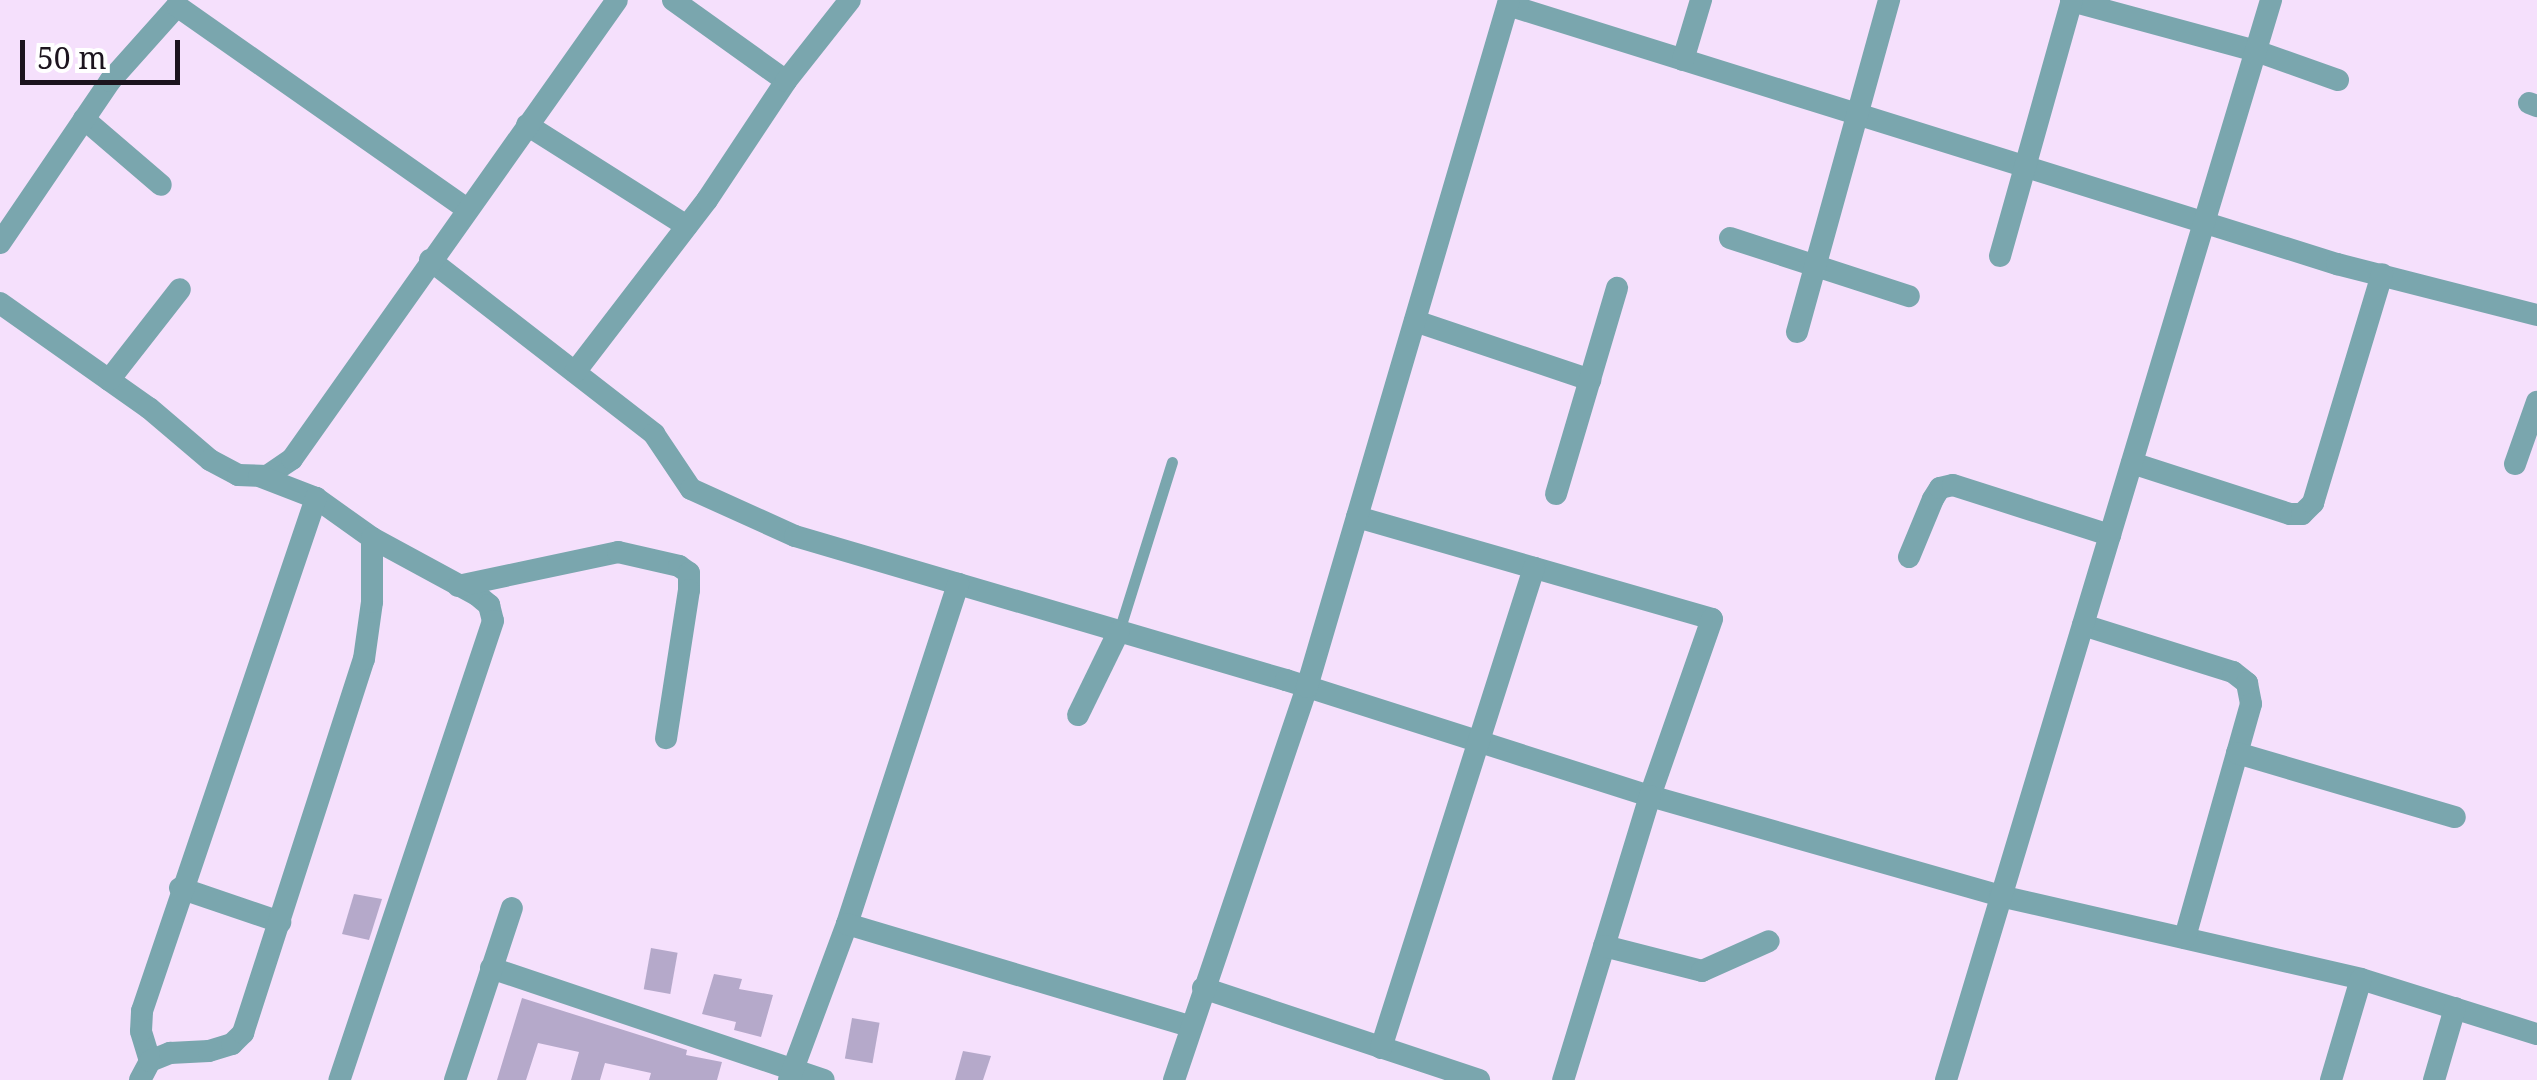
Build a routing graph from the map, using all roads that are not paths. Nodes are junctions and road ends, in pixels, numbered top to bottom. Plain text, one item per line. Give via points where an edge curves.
1 (617, 0) edge
2 (673, 0) edge
3 (850, 0) edge
4 (1701, 0) edge
5 (1889, 0) edge
6 (2072, 0) edge
7 (2271, 0) edge
8 (175, 3) edge
9 (1509, 3) edge
10 (2256, 51) junction
11 (1683, 60) junction
12 (2338, 80) dead end
13 (786, 82) junction
14 (1856, 114) junction
15 (84, 120) junction
16 (527, 125) junction
17 (2026, 167) junction
18 (161, 185) dead end
19 (467, 209) junction
20 (2206, 224) junction
21 (687, 226) junction
22 (1730, 238) dead end
23 (0, 243) edge
24 (2000, 256) dead end
25 (430, 260) junction
26 (1815, 266) junction
27 (2382, 274) junction
28 (1617, 288) dead end
29 (180, 289) dead end
30 (1909, 296) dead end
31 (0, 303) edge
32 (2537, 315) edge
33 (1416, 321) junction
34 (1797, 332) dead end
35 (575, 372) junction
36 (108, 380) junction
37 (1590, 380) junction
38 (2537, 402) edge
39 (1172, 462) dead end
40 (2132, 463) junction
41 (2515, 464) dead end
42 (259, 476) junction
43 (1556, 494) dead end
44 (316, 498) junction
45 (1358, 518) junction
46 (2110, 535) junction
47 (372, 538) junction
48 (1909, 557) dead end
49 (1534, 568) junction
50 (958, 584) junction
51 (458, 586) junction
52 (2083, 625) junction
53 (1120, 631) junction
54 (1308, 687) junction
55 (1078, 715) dead end
56 (666, 738) dead end
57 (1476, 741) junction
58 (2237, 753) junction
59 (1650, 796) junction
60 (2455, 817) dead end
61 (180, 888) junction
62 (2000, 896) junction
63 (512, 908) dead end
64 (280, 922) junction
65 (847, 924) junction
66 (2185, 938) junction
67 (1769, 941) dead end
68 (1604, 946) junction
69 (491, 968) junction
70 (2362, 978) junction
71 (1202, 988) junction
72 (2455, 1008) junction
73 (1190, 1026) junction
74 (2537, 1034) edge
75 (1381, 1048) junction
76 (145, 1070) edge
77 (791, 1075) edge
78 (339, 1080) edge
79 (454, 1080) edge
80 (824, 1080) edge
81 (1174, 1080) edge
82 (1478, 1080) edge
83 (1563, 1080) edge
84 (1946, 1080) edge
85 (2330, 1080) edge
86 (2434, 1080) edge

1 - 16 street
2 - 13 street
3 - 13 street
4 - 11 street
5 - 14 street
6 - 10 street
6 - 17 street
7 - 10 street
8 - 15 street
8 - 19 street
9 - 11 street
9 - 33 street
10 - 12 street
10 - 20 street
11 - 14 street
13 - 21 street
14 - 17 street
14 - 26 street
15 - 18 street
15 - 23 street
16 - 19 street
16 - 21 street
17 - 20 street
17 - 24 street
19 - 25 street
20 - 27 street
20 - 40 street
21 - 35 street
22 - 26 street
25 - 35 street
25 - 42 street via 292,459
26 - 30 street
26 - 34 street
27 - 32 street
27 - 40 street via 2313,503 2302,514
28 - 37 street
29 - 36 street
31 - 36 street
33 - 37 street
33 - 45 street
35 - 50 street via 654,434 692,489 795,536
36 - 42 street via 210,460 238,475
37 - 43 street
38 - 41 street
39 - 53 lane
40 - 46 street
42 - 44 street
44 - 47 street
44 - 61 street
45 - 49 street
45 - 54 street
46 - 48 street via 1953,486 1940,488 1933,499
46 - 52 street
47 - 51 street
47 - 64 street via 364,659
49 - 57 street
49 - 59 street via 1712,618
50 - 53 street
50 - 65 street
51 - 56 street via 618,552 690,573
51 - 78 street via 489,604 490,642
52 - 58 street via 2233,672 2247,683 2252,704
52 - 62 street
53 - 54 street
53 - 55 street
54 - 57 street
54 - 71 street
57 - 59 street
57 - 75 street
58 - 60 street
58 - 66 street
59 - 62 street
59 - 68 street
61 - 64 street
61 - 76 street via 142,1011
62 - 66 street
62 - 84 street
63 - 69 street
64 - 76 street via 244,1034 232,1044 170,1054
65 - 73 street
65 - 77 street
66 - 70 street
67 - 68 street via 1702,970
68 - 83 street
69 - 77 street
69 - 79 street
70 - 72 street
70 - 85 street
71 - 73 street
71 - 75 street
72 - 74 street
72 - 86 street
73 - 81 street
75 - 82 street
77 - 80 street

